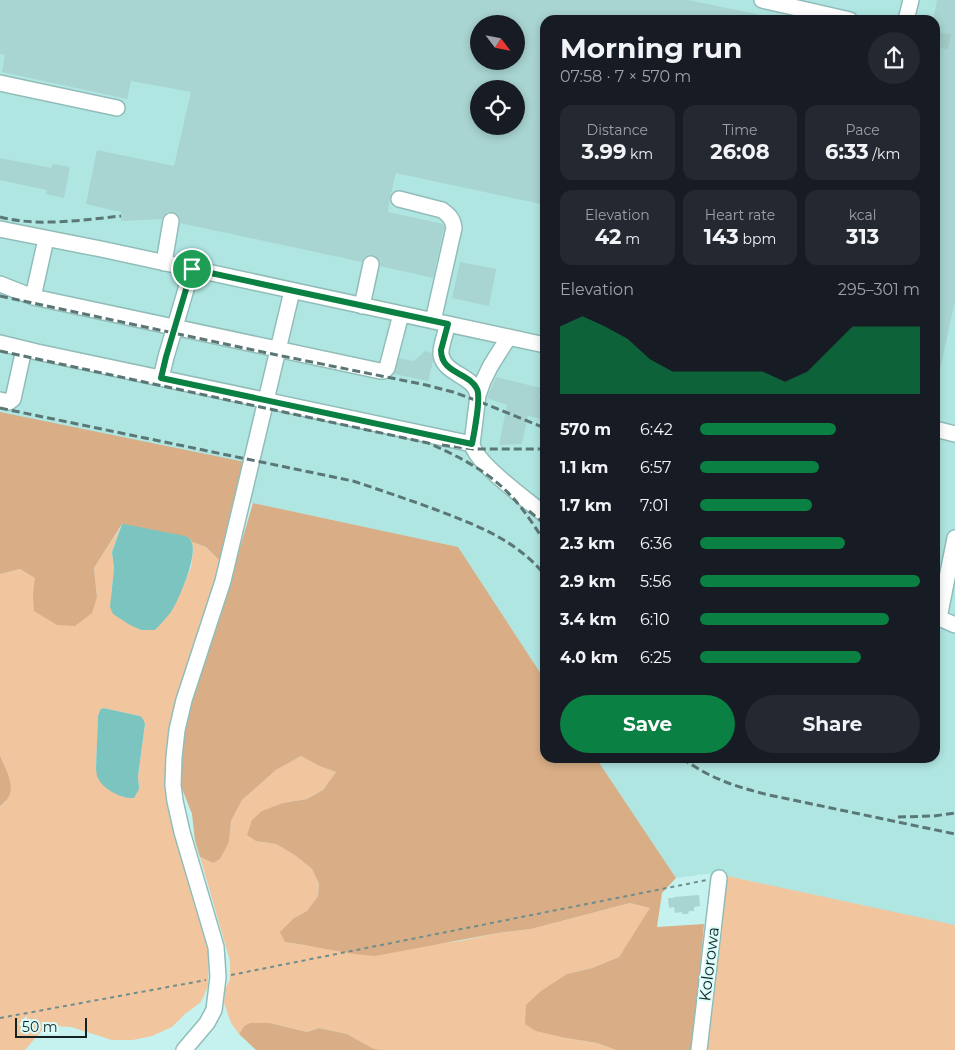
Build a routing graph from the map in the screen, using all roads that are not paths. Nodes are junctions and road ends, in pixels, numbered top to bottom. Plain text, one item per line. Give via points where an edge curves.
1 (762, 0) edge
2 (910, 0) edge
3 (828, 15) edge
4 (907, 15) edge
5 (0, 83) edge
6 (116, 108) dead end
7 (399, 199) dead end
8 (172, 221) dead end
9 (0, 230) edge
10 (46, 238) junction
11 (164, 263) junction
12 (371, 264) dead end
13 (192, 269) junction
14 (0, 284) edge
15 (292, 291) junction
16 (34, 297) junction
17 (362, 306) junction
18 (401, 314) junction
19 (433, 321) junction
20 (448, 324) junction
21 (176, 328) junction
22 (509, 337) junction
23 (0, 343) edge
24 (540, 344) edge
25 (24, 349) junction
26 (279, 349) junction
27 (161, 378) junction
28 (478, 395) junction
29 (0, 400) edge
30 (267, 400) junction
31 (940, 430) edge
32 (955, 434) edge
33 (472, 444) junction
34 (540, 511) edge
35 (955, 538) edge
36 (940, 609) edge
37 (940, 623) edge
38 (955, 625) edge
39 (719, 878) road end
40 (184, 1050) edge
41 (699, 1050) edge

1 - 3 street
2 - 4 street
5 - 6 street
7 - 19 street via 442,210 453,223
8 - 11 street
9 - 10 street
10 - 11 street
10 - 16 street
11 - 13 street
12 - 17 street
13 - 15 street
13 - 21 street
14 - 16 street
15 - 17 street
15 - 26 street
16 - 21 street
17 - 18 street
18 - 19 street
18 - 26 street via 384,371
19 - 20 street
20 - 22 street
20 - 28 street via 441,350 443,361 471,382
21 - 26 street
21 - 27 street
22 - 24 street
22 - 28 street via 488,369
23 - 25 street
25 - 27 street
25 - 29 street via 13,399 9,402
26 - 30 street
27 - 30 street
28 - 33 street
30 - 33 street
30 - 40 street via 224,581 184,700 174,757 175,801 216,947 218,977 214,1010 208,1024
31 - 32 street
33 - 34 street via 495,474
35 - 36 street
37 - 38 street
39 - 41 street, Kolorowa

